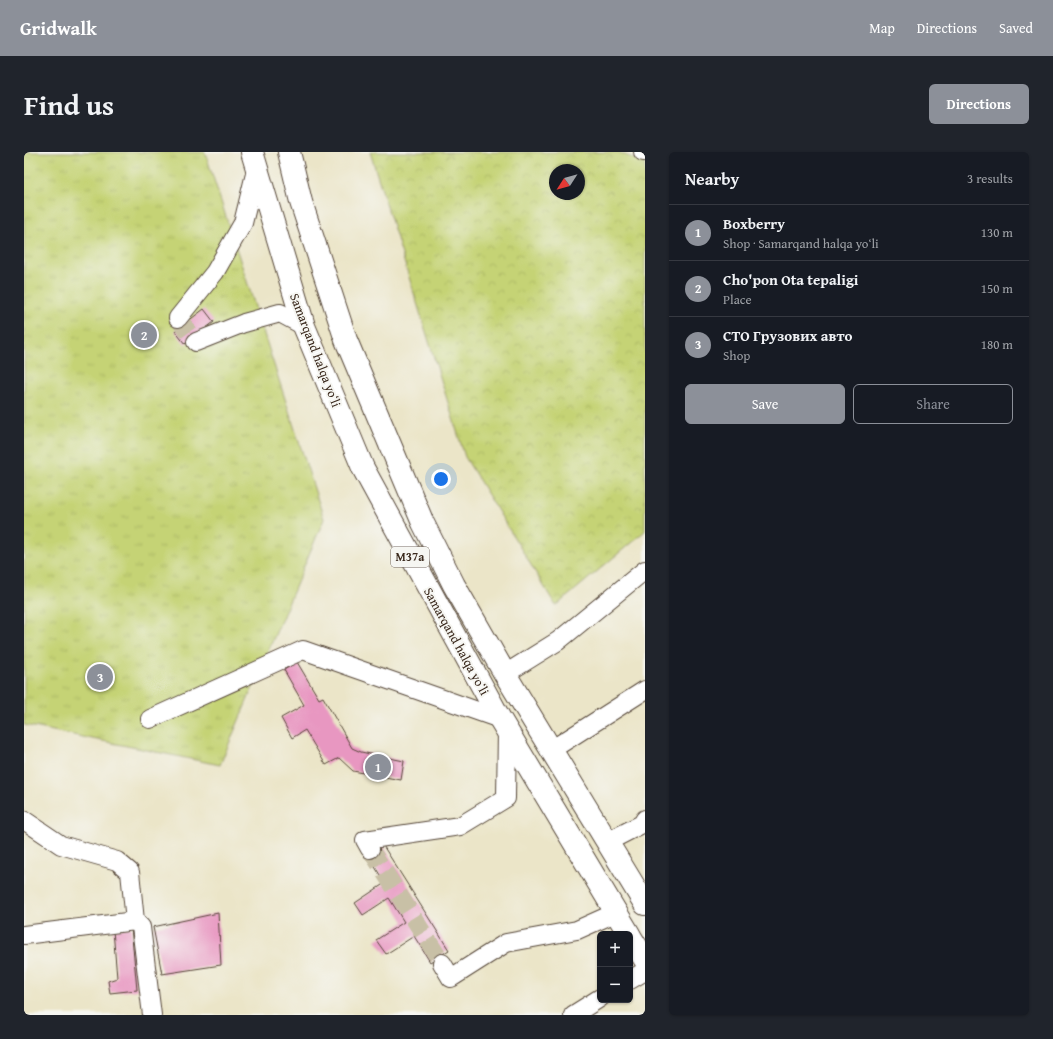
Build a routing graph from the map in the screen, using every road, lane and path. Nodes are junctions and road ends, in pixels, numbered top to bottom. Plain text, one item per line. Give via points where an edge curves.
1 (288, 152) edge
2 (254, 161) edge
3 (178, 318) dead end
4 (304, 326) junction
5 (196, 342) dead end
6 (645, 570) edge
7 (505, 674) junction
8 (645, 690) edge
9 (150, 719) dead end
10 (503, 724) junction
11 (551, 750) junction
12 (645, 819) edge
13 (24, 820) edge
14 (607, 842) junction
15 (370, 849) dead end
16 (645, 904) edge
17 (615, 913) junction
18 (135, 921) junction
19 (626, 931) edge
20 (24, 935) edge
21 (633, 941) edge
22 (645, 960) edge
23 (442, 963) tunnel mouth
24 (645, 971) edge
25 (633, 978) edge
26 (597, 1000) edge
27 (152, 1015) edge
28 (573, 1015) edge

1 - 7 highway, Samarqand halqa yoʻli / M37a via 301,202 351,354 423,524 454,585
2 - 3 street via 243,223 214,272
2 - 4 highway, Samarqand halqa yoʻli / M37a
4 - 5 street via 280,313 244,323
4 - 10 highway, Samarqand halqa yoʻli / M37a via 363,468
6 - 7 street via 558,641
7 - 11 highway, Samarqand halqa yoʻli / M37a
8 - 11 street
9 - 10 street via 303,650
10 - 15 street via 506,798 460,826 364,840
10 - 17 highway, Samarqand halqa yoʻli / M37a via 570,833
11 - 14 highway, Samarqand halqa yoʻli / M37a
12 - 14 street via 642,824
13 - 18 street via 61,845 117,861 130,872
14 - 16 highway, Samarqand halqa yoʻli / M37a
17 - 19 highway, Samarqand halqa yoʻli / M37a
17 - 23 street via 576,930 506,943 451,978
18 - 20 street
18 - 27 street via 141,927
21 - 22 highway, Samarqand halqa yoʻli / M37a
24 - 25 street
26 - 28 street

